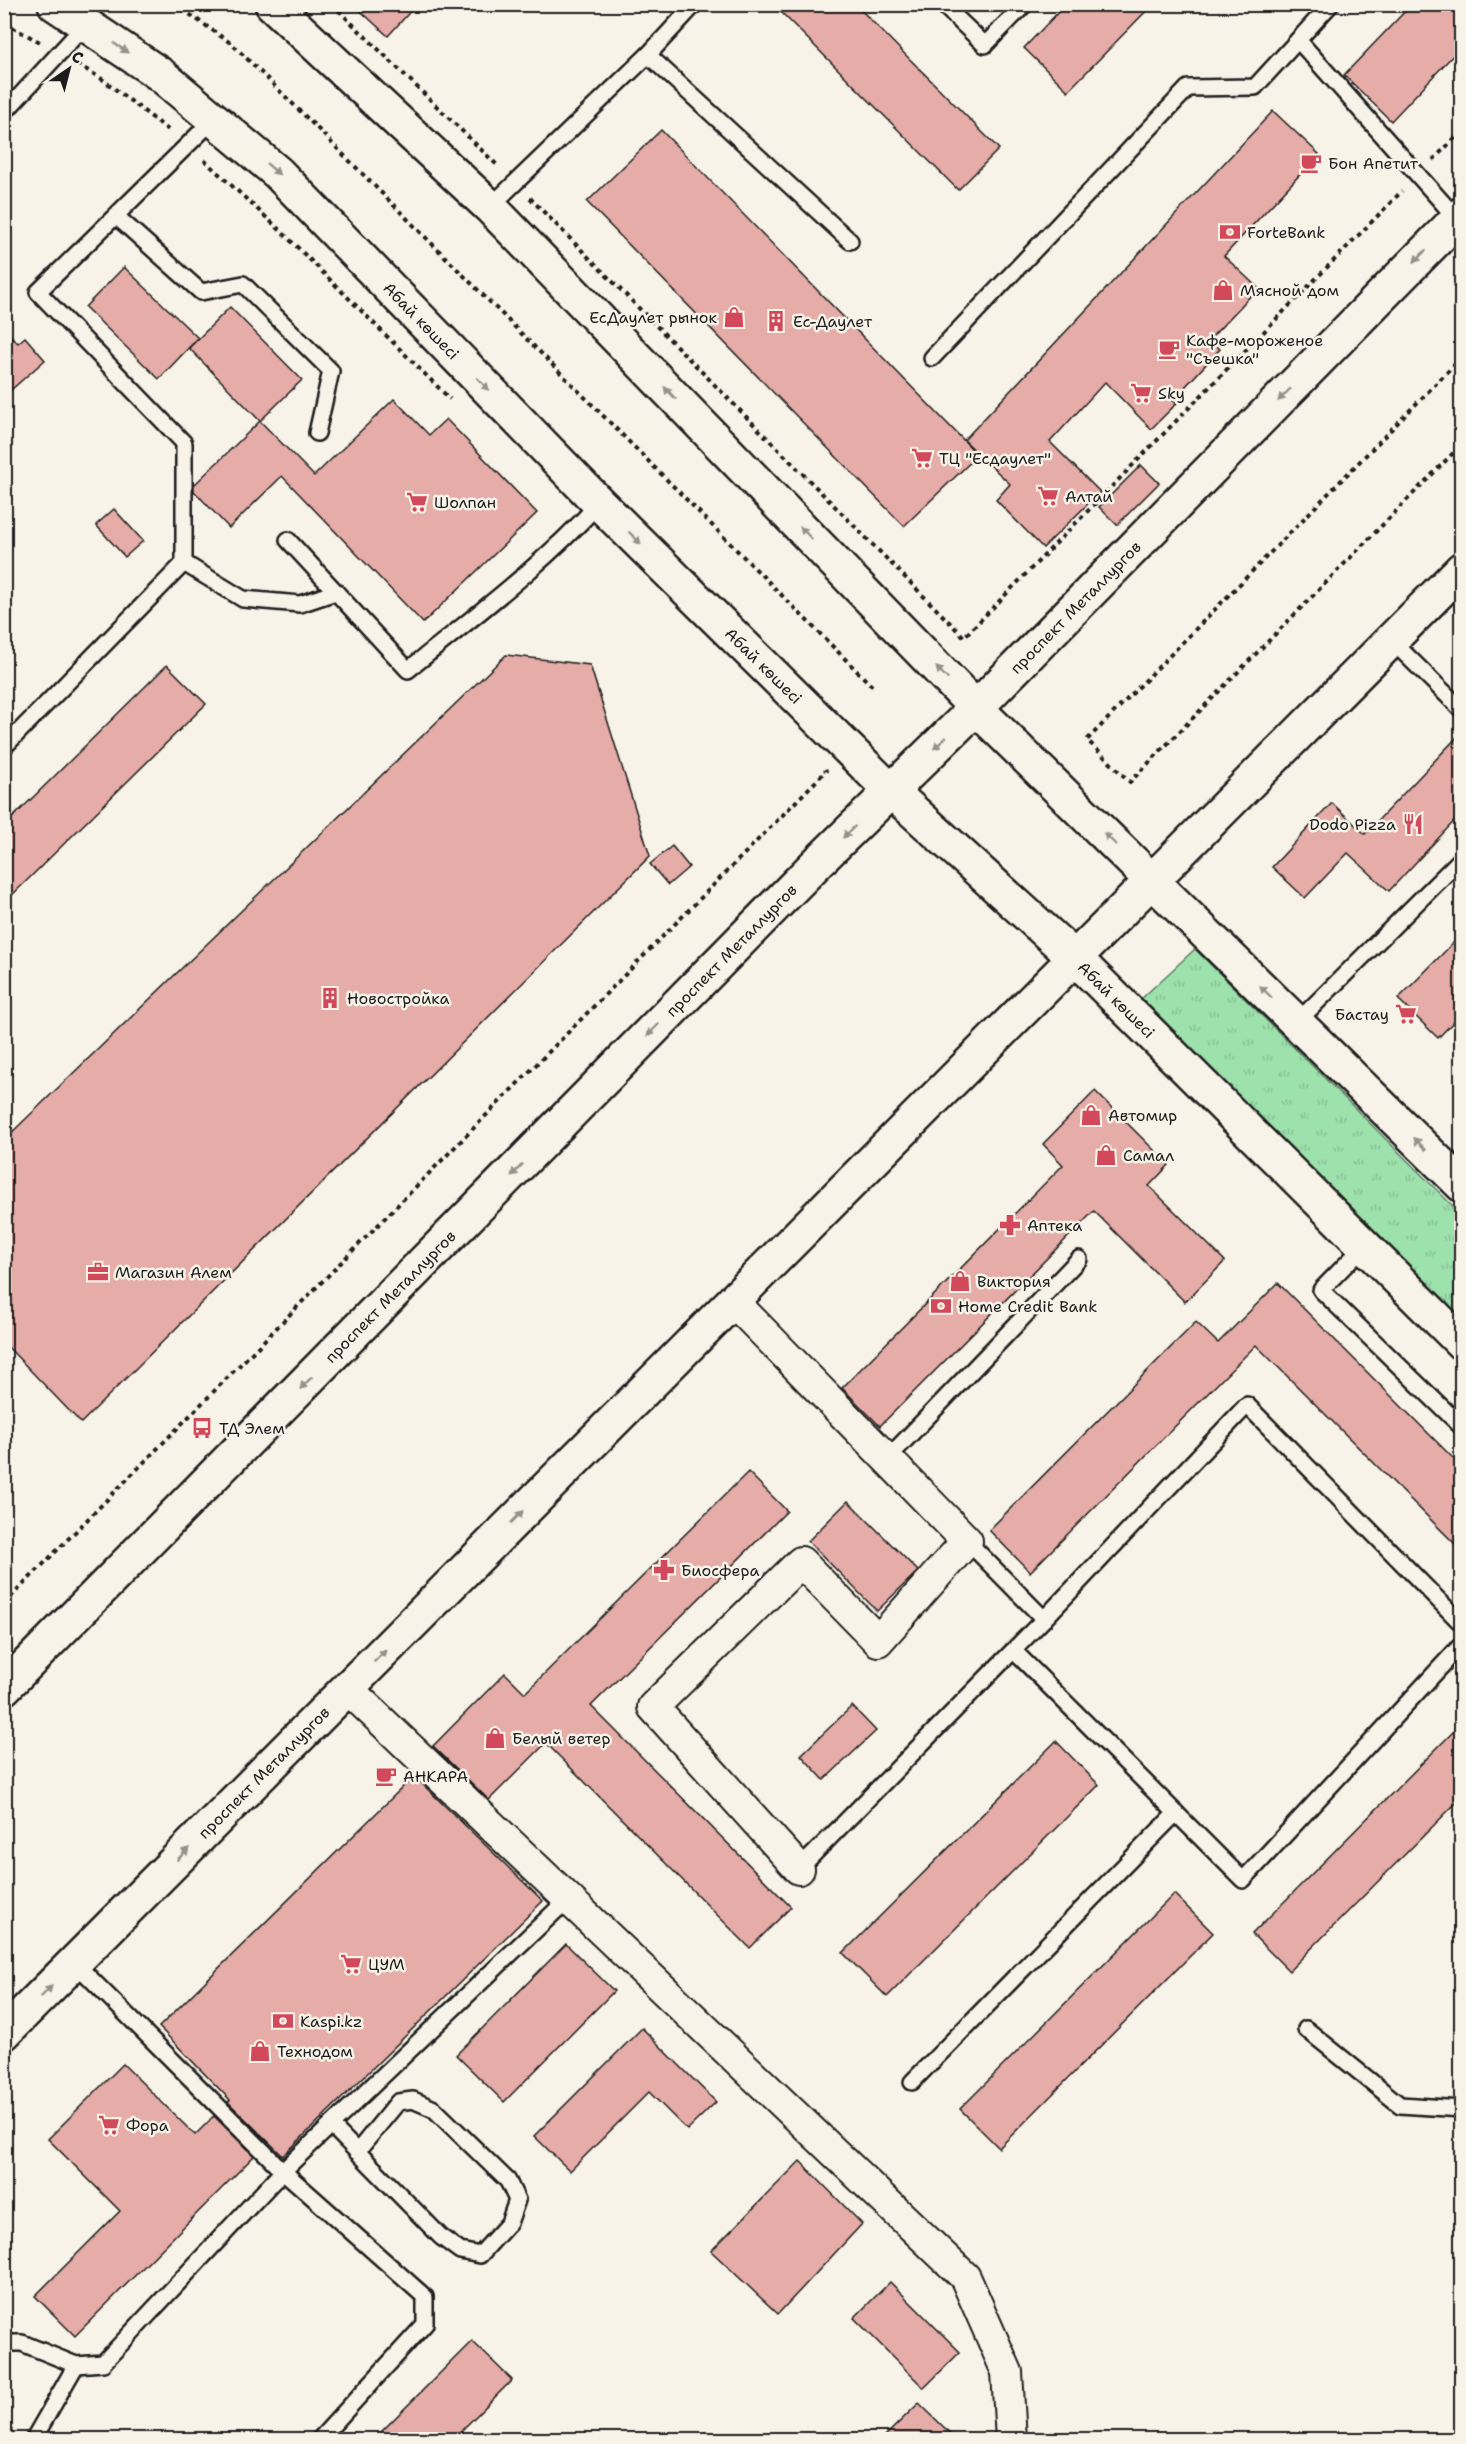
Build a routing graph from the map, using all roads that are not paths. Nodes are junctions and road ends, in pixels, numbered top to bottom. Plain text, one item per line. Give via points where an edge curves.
1 (55, 4) edge
2 (272, 4) edge
3 (695, 4) edge
4 (942, 4) edge
5 (1025, 4) edge
6 (1331, 4) edge
7 (86, 24) junction
8 (1298, 40) junction
9 (648, 56) junction
10 (4, 113) edge
11 (214, 119) junction
12 (490, 207) junction
13 (116, 216) junction
14 (1459, 216) edge
15 (850, 242) dead end
16 (932, 358) dead end
17 (317, 433) dead end
18 (599, 503) junction
19 (288, 540) dead end
20 (184, 563) junction
21 (1461, 569) edge
22 (336, 592) junction
23 (1391, 640) junction
24 (976, 708) junction
25 (1461, 710) edge
26 (4, 747) edge
27 (891, 791) junction
28 (1461, 858) edge
29 (1152, 880) junction
30 (1076, 959) junction
31 (1297, 1022) junction
32 (1461, 1185) edge
33 (1364, 1246) junction
34 (1079, 1259) dead end
35 (732, 1300) junction
36 (1461, 1343) edge
37 (1461, 1427) edge
38 (887, 1459) junction
39 (968, 1541) junction
40 (1044, 1619) junction
41 (1461, 1624) edge
42 (1461, 1644) edge
43 (1015, 1652) junction
44 (4, 1688) edge
45 (348, 1689) junction
46 (1176, 1813) junction
47 (799, 1869) joint
48 (568, 1899) junction
49 (75, 1963) junction
50 (1306, 2029) dead end
51 (4, 2033) edge
52 (912, 2082) dead end
53 (1461, 2109) edge
54 (331, 2125) junction
55 (357, 2152) junction
56 (283, 2171) junction
57 (4, 2343) edge
58 (76, 2365) junction
59 (33, 2439) edge
60 (319, 2439) edge
61 (1011, 2439) edge

1 - 7 main road, Абай көшесі
2 - 12 main road
3 - 9 lane
4 - 5 lane via 985,45
6 - 8 lane
7 - 10 lane
7 -> 11 main road, Абай көшесі via 161,75
8 - 14 lane
8 - 16 lane via 1255,87 1188,88
9 - 12 lane
9 - 15 lane
11 - 13 lane
11 -> 18 main road, Абай көшесі via 278,173
24 -> 12 main road
13 - 17 lane via 201,292 243,284 331,371
13 - 20 lane via 38,292 184,443
14 -> 24 main road, проспект Металлургов
18 - 22 lane via 489,604 408,670
18 -> 27 main road, Абай көшесі
19 - 22 lane
20 - 22 lane via 243,599 300,604
20 - 26 lane
21 - 23 main road, проспект Металлургов
23 - 25 lane
23 - 29 main road, проспект Металлургов
24 -> 27 main road, проспект Металлургов
29 -> 24 main road
27 - 30 main road, Абай көшесі
27 -> 44 main road, проспект Металлургов
28 - 31 lane
29 - 30 main road, проспект Металлургов
31 -> 29 main road
30 - 33 main road, Абай көшесі
30 - 35 main road, проспект Металлургов
32 -> 31 main road
33 - 36 main road, Абай көшесі
33 - 37 lane via 1321,1290
34 - 38 lane
35 - 38 street
45 -> 35 main road, проспект Металлургов
38 - 39 street
39 - 40 lane
39 - 47 street via 878,1641 801,1562 653,1707
40 - 41 lane via 1247,1406
40 - 43 lane
42 - 46 lane via 1243,1880
43 - 46 lane
43 - 47 lane
45 - 48 street
49 -> 45 main road, проспект Металлургов
46 - 52 lane
48 - 54 lane
48 - 61 street via 965,2277 1007,2372
51 -> 49 main road, проспект Металлургов
49 - 56 lane
50 - 53 lane via 1400,2105
54 - 55 lane
54 - 56 lane
55 - 55 lane via 441,2238 460,2251 480,2255 509,2223 517,2200 508,2181 434,2109 413,2100 398,2102
56 - 58 lane via 103,2363
56 - 60 lane via 425,2297 424,2324
57 - 58 lane via 22,2343
58 - 59 lane

